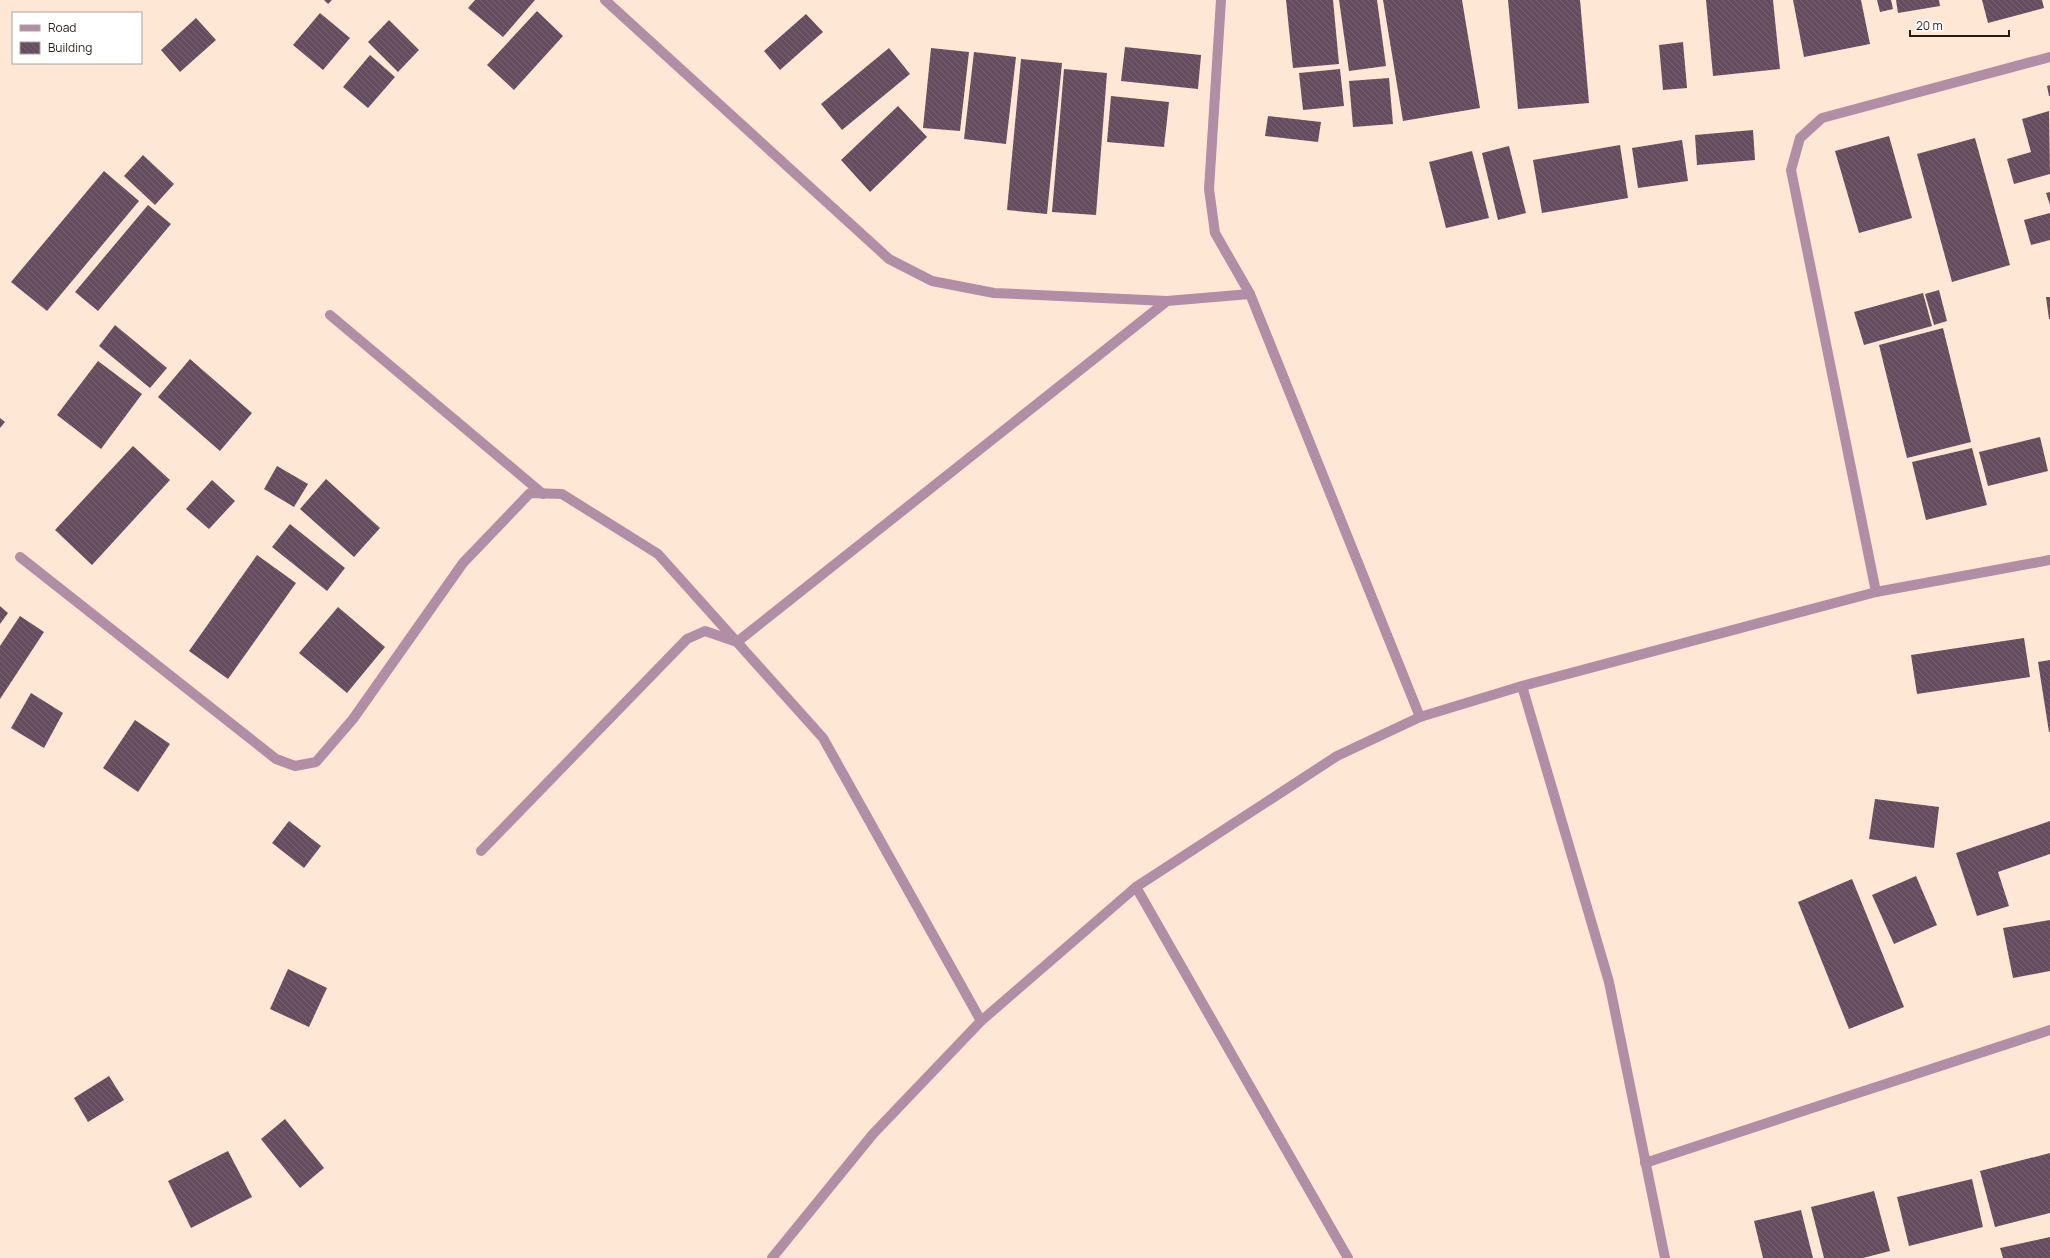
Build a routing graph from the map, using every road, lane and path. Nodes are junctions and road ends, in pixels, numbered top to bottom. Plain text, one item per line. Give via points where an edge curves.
1 (605, 0) edge
2 (1221, 0) edge
3 (2050, 57) edge
4 (1250, 294) junction
5 (1167, 301) junction
6 (330, 315) dead end
7 (543, 494) junction
8 (20, 557) dead end
9 (2050, 560) edge
10 (1876, 592) junction
11 (737, 642) junction
12 (1522, 686) junction
13 (1420, 717) junction
14 (481, 852) dead end
15 (1136, 887) junction
16 (981, 1021) junction
17 (2050, 1030) edge
18 (1645, 1163) junction
19 (773, 1258) edge
20 (1348, 1258) edge
21 (1665, 1258) edge

1 - 5 street via 889,259 932,281 994,293
2 - 4 street via 1209,189 1215,233
3 - 10 street via 1822,118 1800,138 1790,170
4 - 5 street
4 - 13 street
5 - 11 street
6 - 7 street
7 - 8 street via 530,493 463,563 354,719 316,762 294,766 276,759
7 - 11 street via 562,494 658,554
9 - 10 street
10 - 12 street
11 - 14 street via 705,631 687,639
11 - 16 street via 823,738
12 - 13 street
12 - 18 street via 1609,982
13 - 15 street via 1337,756
15 - 16 street
15 - 20 street
16 - 19 street via 873,1134
17 - 18 street
18 - 21 street

